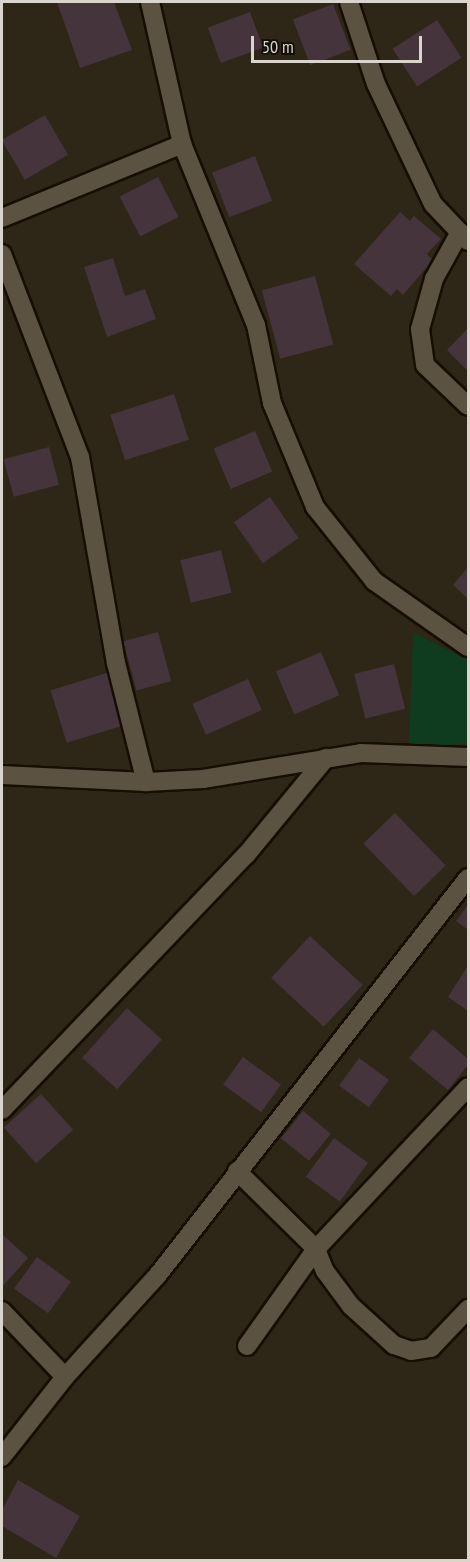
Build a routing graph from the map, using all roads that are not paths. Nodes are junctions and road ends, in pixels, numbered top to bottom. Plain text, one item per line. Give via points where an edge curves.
1 (150, 2) edge
2 (349, 2) edge
3 (182, 144) junction
4 (2, 218) edge
5 (464, 237) edge
6 (2, 254) edge
7 (468, 406) edge
8 (468, 647) edge
9 (468, 757) edge
10 (326, 758) junction
11 (2, 775) edge
12 (146, 782) junction
13 (468, 878) edge
14 (468, 1087) edge
15 (2, 1110) edge
16 (237, 1171) junction
17 (316, 1249) junction
18 (468, 1309) edge
19 (2, 1311) edge
20 (247, 1346) dead end
21 (65, 1377) junction
22 (2, 1457) edge

1 - 3 street
2 - 5 street via 376,84 434,204
3 - 4 street
3 - 8 street via 256,325 272,403 315,507 374,581
5 - 7 street via 434,279 420,330 425,365
6 - 12 street via 80,457 116,663
9 - 10 street via 361,753
10 - 12 street via 204,779
10 - 15 street via 246,855
11 - 12 street
13 - 16 street
14 - 17 street
16 - 17 street
16 - 21 street via 157,1276
17 - 18 street via 325,1271 351,1305 394,1346 411,1351 431,1348
17 - 20 street
19 - 21 street
21 - 22 street

